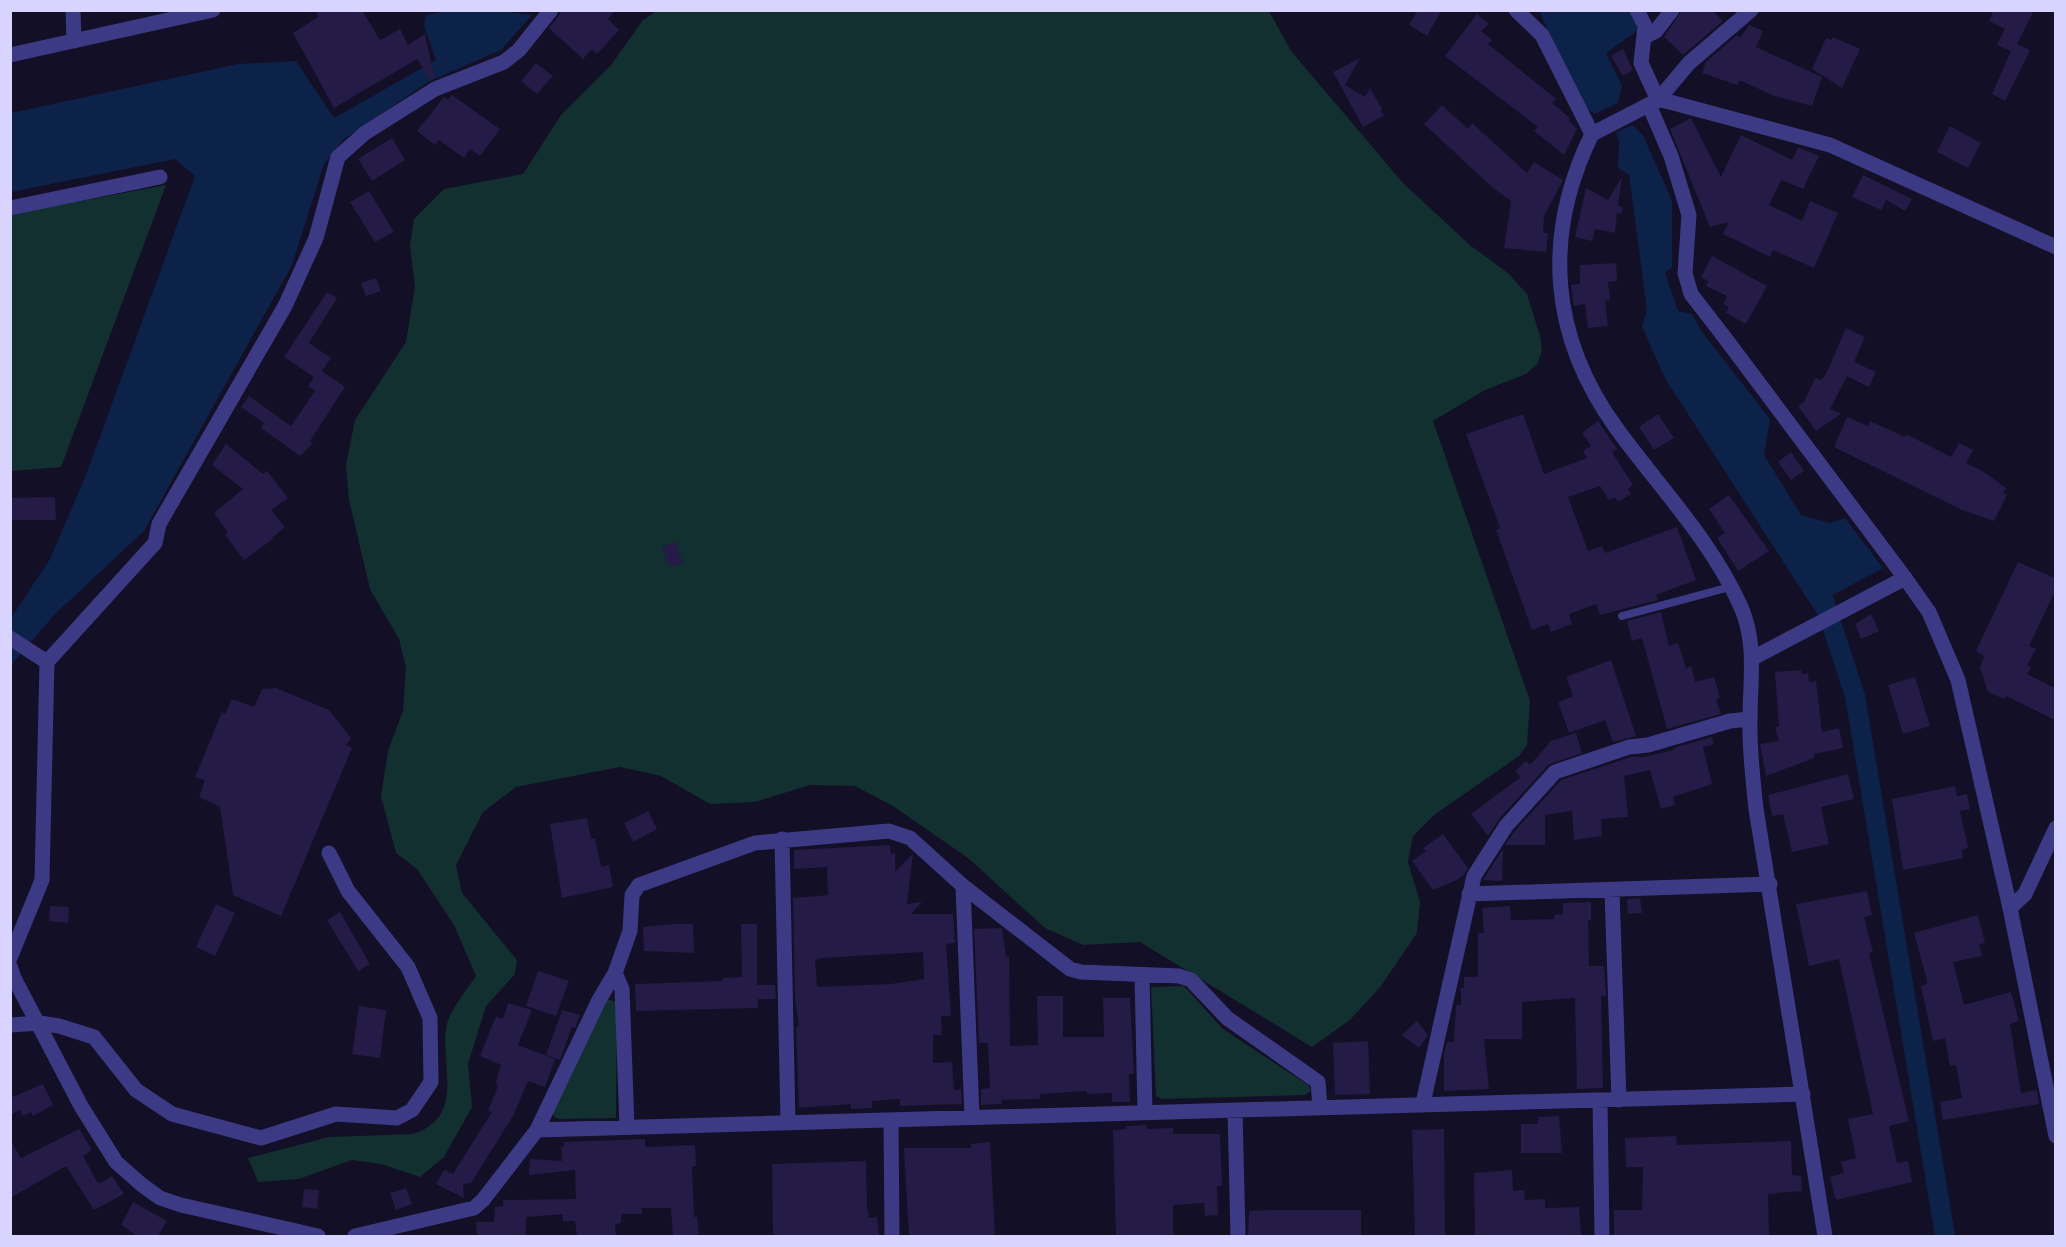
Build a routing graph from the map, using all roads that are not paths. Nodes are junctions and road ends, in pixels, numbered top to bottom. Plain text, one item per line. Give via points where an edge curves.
1 (73, 10) edge
2 (213, 10) edge
3 (551, 10) edge
4 (1516, 10) edge
5 (1637, 10) edge
6 (1672, 10) edge
7 (1751, 10) edge
8 (1646, 36) junction
9 (74, 41) junction
10 (10, 55) edge
11 (1654, 102) junction
12 (1592, 134) junction
13 (160, 177) dead end
14 (10, 208) edge
15 (2055, 247) edge
16 (1905, 578) junction
17 (1730, 587) junction
18 (1622, 616) dead end
19 (10, 638) edge
20 (1753, 658) junction
21 (47, 662) junction
22 (1750, 719) junction
23 (2055, 828) edge
24 (782, 839) junction
25 (329, 853) dead end
26 (1770, 885) junction
27 (963, 886) junction
28 (1612, 891) junction
29 (1470, 894) junction
30 (2010, 908) junction
31 (10, 958) edge
32 (10, 966) edge
33 (615, 973) junction
34 (1142, 975) junction
35 (40, 1023) junction
36 (10, 1025) edge
37 (1803, 1094) junction
38 (1600, 1100) junction
39 (1619, 1100) junction
40 (1423, 1103) junction
41 (1320, 1107) junction
42 (1235, 1111) junction
43 (1145, 1113) junction
44 (972, 1117) junction
45 (891, 1120) junction
46 (788, 1122) junction
47 (627, 1128) junction
48 (537, 1130) junction
49 (2055, 1136) edge
50 (318, 1236) edge
51 (355, 1236) edge
52 (892, 1236) edge
53 (1238, 1236) edge
54 (1602, 1236) edge
55 (1825, 1236) edge

1 - 9 street
2 - 9 street
3 - 21 street via 519,50 504,62 435,89 365,133 338,157 316,238 304,266 285,306 159,524 155,543
4 - 12 street via 1542,35
5 - 8 street
6 - 8 street via 1656,31
7 - 11 street via 1689,63
8 - 11 street via 1641,63
9 - 10 street
11 - 12 street
11 - 15 street via 1693,106 1830,145
11 - 16 street via 1689,215 1685,273 1691,294
12 - 17 street via 1563,218 1558,275 1565,322 1580,364 1615,427 1703,541
13 - 14 street
16 - 20 street
16 - 30 street via 1929,612 1958,680
17 - 18 lane
17 - 20 street via 1750,631
19 - 21 street
20 - 22 street
21 - 31 street via 42,880
22 - 26 street via 1756,809
22 - 29 street via 1629,747 1555,772 1506,826 1474,876
23 - 30 street via 2025,894
24 - 27 street via 889,831 909,838
24 - 33 street via 755,843 639,885 632,895 630,931
24 - 46 street
25 - 35 street via 348,891 408,967 430,1018 431,1082 412,1110 397,1118 336,1114 261,1138 172,1114 136,1090 94,1037
26 - 28 street
26 - 37 street
27 - 34 street via 1070,969
27 - 44 street
28 - 29 street
28 - 39 street
29 - 40 street
30 - 49 street
32 - 35 street
33 - 47 street via 622,989
33 - 48 street
34 - 41 street via 1191,980 1227,1018 1318,1082
34 - 43 street
35 - 36 street
35 - 50 street via 81,1106 116,1162 141,1185 160,1198 181,1205
37 - 39 street
37 - 55 street
38 - 39 street
38 - 40 street
38 - 54 street
40 - 41 street
41 - 42 street
42 - 43 street
42 - 53 street
43 - 44 street
44 - 45 street
45 - 46 street
45 - 52 street
46 - 47 street
47 - 48 street
48 - 51 street via 474,1208

